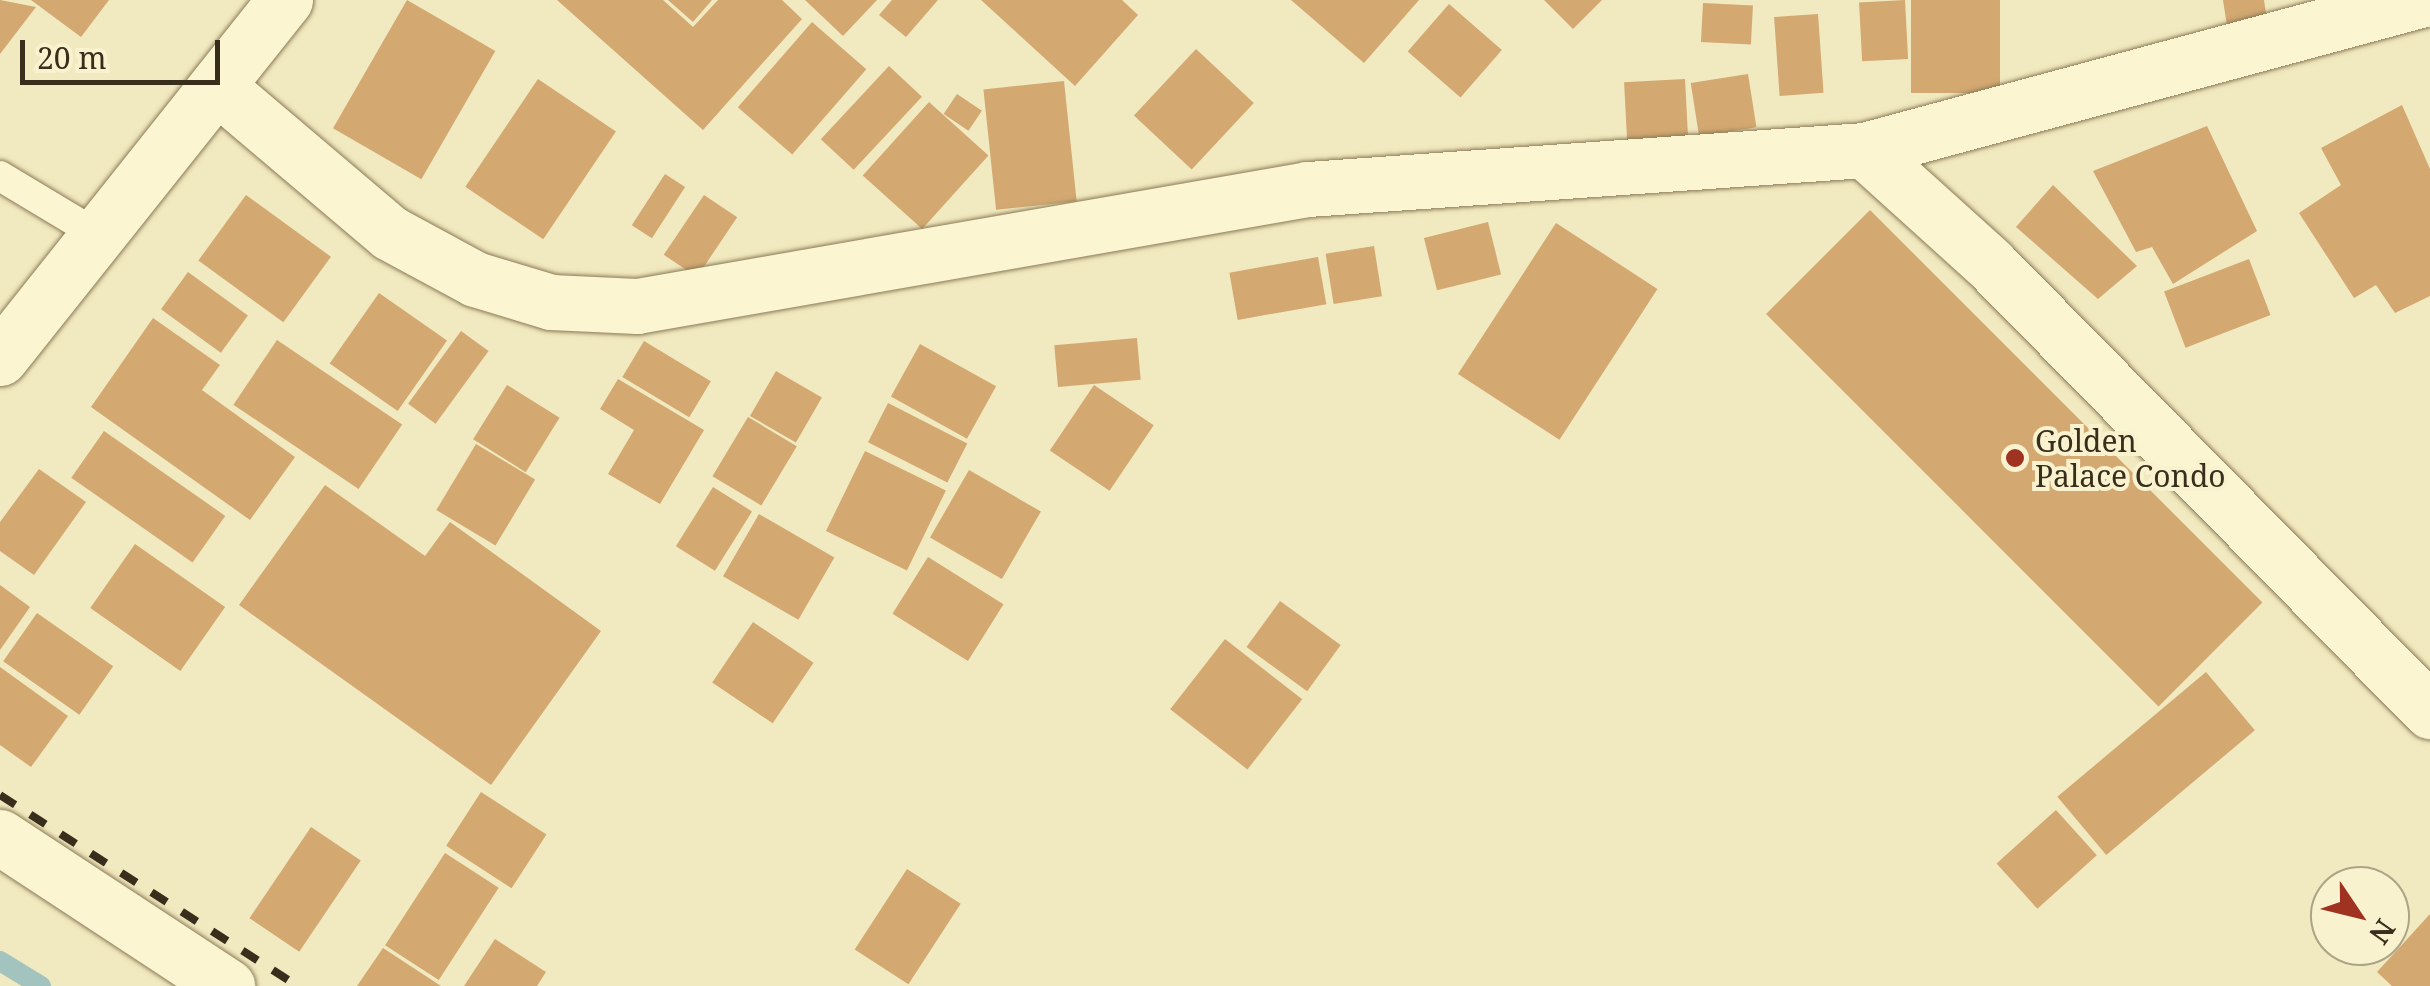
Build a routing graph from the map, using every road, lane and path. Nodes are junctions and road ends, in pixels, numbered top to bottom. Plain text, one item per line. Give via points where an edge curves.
1 (286, 0) edge
2 (2420, 0) edge
3 (219, 88) junction
4 (1864, 150) junction
5 (0, 176) edge
6 (100, 236) junction
7 (0, 358) edge
8 (2430, 711) edge
9 (0, 837) edge
10 (227, 986) edge

1 - 3 street
2 - 4 street
3 - 4 street via 390,234 475,279 551,302 637,306 1308,189
3 - 6 street
4 - 8 street via 1988,263
5 - 6 lane
6 - 7 street
9 - 10 street

